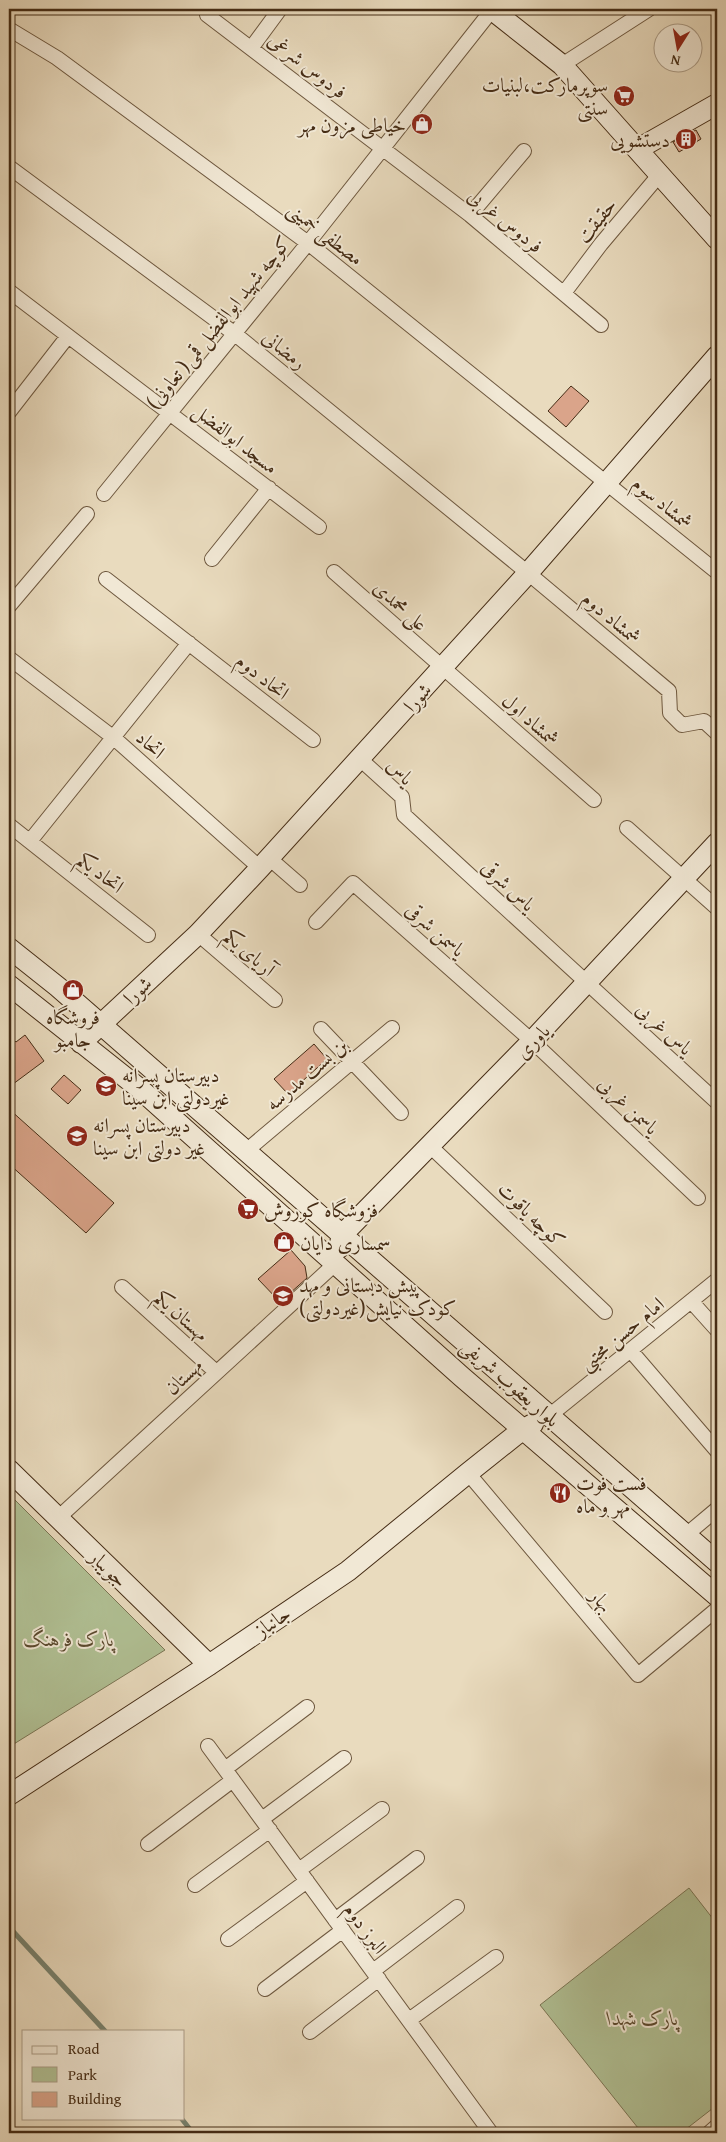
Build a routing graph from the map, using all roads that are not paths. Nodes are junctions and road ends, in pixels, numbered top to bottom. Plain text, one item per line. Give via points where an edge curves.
1 (280, 9) edge
2 (649, 9) edge
3 (492, 10) edge
4 (208, 15) dead end
5 (9, 30) edge
6 (252, 47) junction
7 (562, 65) junction
8 (717, 104) edge
9 (383, 148) junction
10 (638, 149) junction
11 (524, 151) dead end
12 (9, 167) edge
13 (660, 174) junction
14 (470, 215) junction
15 (717, 239) edge
16 (308, 243) junction
17 (9, 291) edge
18 (564, 294) junction
19 (601, 325) dead end
20 (235, 334) junction
21 (68, 336) junction
22 (717, 356) edge
23 (9, 412) edge
24 (170, 413) junction
25 (607, 483) junction
26 (269, 488) junction
27 (104, 494) dead end
28 (88, 514) dead end
29 (319, 527) dead end
30 (212, 559) dead end
31 (334, 572) dead end
32 (717, 572) edge
33 (528, 573) junction
34 (106, 579) dead end
35 (9, 606) edge
36 (189, 643) junction
37 (9, 658) edge
38 (442, 669) junction
39 (717, 733) edge
40 (114, 738) junction
41 (313, 740) dead end
42 (360, 758) junction
43 (594, 800) dead end
44 (404, 815) joint
45 (9, 825) edge
46 (627, 828) dead end
47 (30, 841) junction
48 (717, 843) edge
49 (264, 863) junction
50 (685, 878) junction
51 (300, 885) dead end
52 (717, 908) edge
53 (316, 922) dead end
54 (148, 934) dead end
55 (198, 934) junction
56 (9, 948) edge
57 (586, 984) junction
58 (9, 985) edge
59 (275, 1000) dead end
60 (101, 1024) junction
61 (392, 1028) dead end
62 (321, 1030) dead end
63 (532, 1041) junction
64 (81, 1043) junction
65 (352, 1062) junction
66 (717, 1102) edge
67 (401, 1113) dead end
68 (430, 1146) junction
69 (246, 1151) junction
70 (698, 1198) dead end
71 (342, 1235) junction
72 (335, 1264) junction
73 (717, 1280) edge
74 (122, 1287) dead end
75 (691, 1301) junction
76 (605, 1312) dead end
77 (717, 1330) edge
78 (631, 1351) junction
79 (216, 1372) junction
80 (549, 1416) junction
81 (522, 1430) junction
82 (717, 1451) edge
83 (9, 1470) edge
84 (468, 1473) junction
85 (717, 1509) edge
86 (58, 1518) junction
87 (686, 1535) junction
88 (717, 1562) edge
89 (717, 1596) edge
90 (717, 1609) edge
91 (209, 1665) junction
92 (307, 1707) dead end
93 (208, 1746) dead end
94 (344, 1758) dead end
95 (229, 1775) junction
96 (9, 1795) edge
97 (382, 1808) dead end
98 (266, 1824) junction
99 (148, 1844) dead end
100 (418, 1858) dead end
101 (299, 1870) junction
102 (308, 1882) junction
103 (195, 1885) dead end
104 (457, 1907) dead end
105 (339, 1925) junction
106 (228, 1939) dead end
107 (496, 1956) dead end
108 (376, 1975) junction
109 (265, 1989) dead end
110 (409, 2020) junction
111 (310, 2032) dead end
112 (717, 2126) edge
113 (491, 2133) edge
114 (709, 2133) edge

1 - 6 street
2 - 7 street
3 - 7 street
3 - 9 street, کوچه شهید ابوالفضل قمی( تعاونی)
4 - 6 street, فردوس شرغی
5 - 16 street, مصطفی خمینی via 57,58
6 - 9 street, فردوس شرغی
7 - 10 street
8 - 10 street
9 - 14 street, فردوس غربی
9 - 16 street, کوچه شهید ابوالفضل قمی( تعاونی)
10 - 13 street
11 - 14 street
12 - 20 street, رمضانی
13 - 15 street
13 - 18 street, حقیقت
14 - 18 street, فردوس غربی
16 - 20 street, کوچه شهید ابوالفضل قمی( تعاونی)
16 - 25 street, مصطفی خمینی
17 - 21 street, مسجد ابوالفضل
18 - 19 street, فردوس غربی
20 - 24 street, کوچه شهید ابوالفضل قمی( تعاونی)
20 - 33 street, رمضانی
21 - 23 street
21 - 24 street, مسجد ابوالفضل
22 - 25 street, شورا
24 - 26 street, مسجد ابوالفضل
24 - 27 street, کوچه شهید ابوالفضل قمی( تعاونی)
25 - 32 street, شمشاد سوم
25 - 33 street, شورا
26 - 29 street, مسجد ابوالفضل
26 - 30 street
28 - 35 street
31 - 38 street, علی محمدی
33 - 38 street, شورا
33 - 39 street, شمشاد دوم via 669,691 670,713 682,725 704,721
34 - 36 street, اتحاد دوم
36 - 40 street
36 - 41 street, اتحاد دوم
37 - 40 street, اتحاد
38 - 42 street, شورا
38 - 43 street, شمشاد اول
40 - 47 street
40 - 49 street, اتحاد
42 - 44 street, یاس via 402,797
42 - 49 street, شورا
44 - 57 street, یاس شرقی
45 - 47 street, اتحاد یکم
46 - 50 street
47 - 54 street, اتحاد یکم
48 - 50 street, یاوری
49 - 51 street, اتحاد
49 - 55 street, شورا
50 - 52 street
50 - 57 street, یاوری
53 - 63 street, یاسمن شرقی via 353,883
55 - 59 street, آریای یکم
55 - 60 street, شورا
56 - 60 street, بلوار یعقوب شریفی
57 - 63 street, یاوری
57 - 66 street, یاس غربی
58 - 64 street, بلوار یعقوب شریفی
60 - 64 street, شورا
60 - 69 street, بلوار یعقوب شریفی
61 - 65 street, بن بست مدرسه
62 - 65 street
63 - 68 street, یاوری
63 - 70 street, یاسمن غربی
64 - 72 street, بلوار یعقوب شریفی via 140,1089
65 - 67 street
65 - 69 street, بن بست مدرسه
68 - 71 street, یاوری
68 - 76 street, کوچه یاقوت
69 - 71 street, بلوار یعقوب شریفی
71 - 72 street
71 - 80 street, بلوار یعقوب شریفی
72 - 79 street, مهستان
72 - 81 street, بلوار یعقوب شریفی
73 - 75 street, امام حسن مجتبی
74 - 79 street, مهستان یکم
75 - 77 street
75 - 78 street, امام حسن مجتبی
78 - 80 street, امام حسن مجتبی
78 - 82 street
79 - 86 street, مهستان
80 - 81 street, جانباز
80 - 87 street, بلوار یعقوب شریفی
81 - 84 street, جانباز
81 - 89 street, بلوار یعقوب شریفی
83 - 86 street, جویبار
84 - 90 street, بهار via 638,1675
84 - 91 street, جانباز via 348,1570
85 - 87 street
86 - 91 street, جویبار
87 - 88 street, بلوار یعقوب شریفی
91 - 96 street, جانباز
92 - 95 street
93 - 95 street, البرز دوم
94 - 98 street
95 - 98 street, البرز دوم
95 - 99 street
97 - 101 street
98 - 101 street, البرز دوم
98 - 103 street
100 - 105 street
101 - 102 street, البرز دوم
102 - 105 street, البرز دوم
102 - 106 street
104 - 108 street
105 - 108 street, البرز دوم
105 - 109 street
107 - 110 street
108 - 110 street, البرز دوم
108 - 111 street
110 - 113 street, البرز دوم
112 - 114 street

